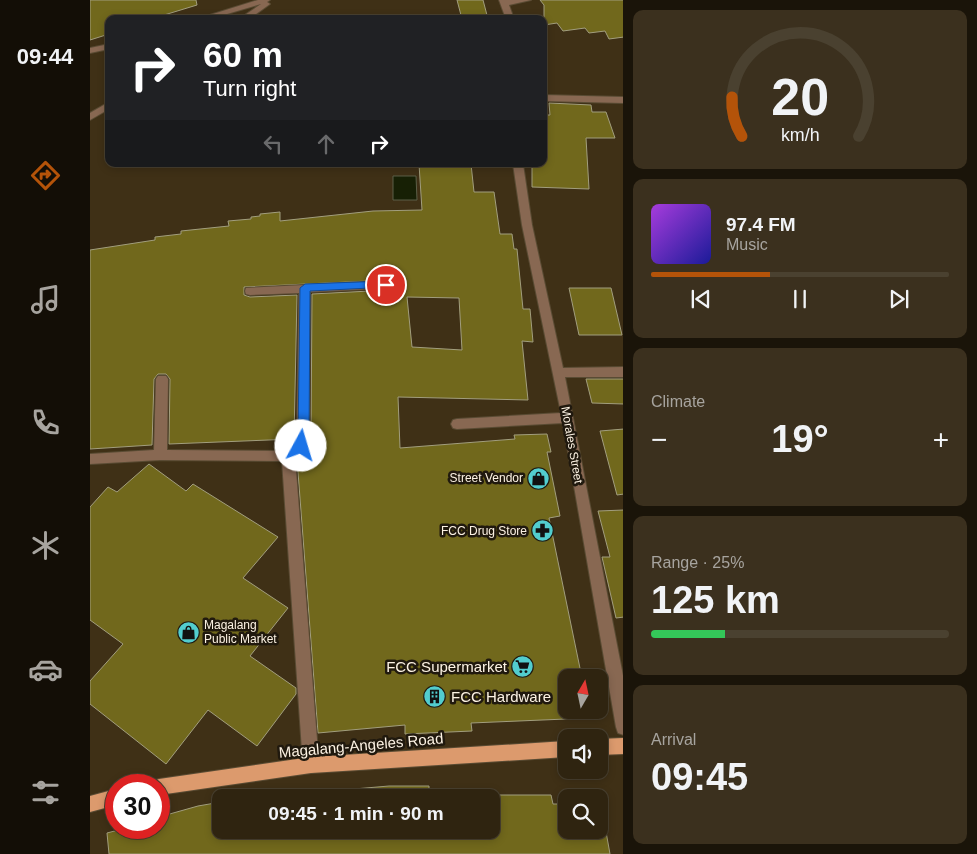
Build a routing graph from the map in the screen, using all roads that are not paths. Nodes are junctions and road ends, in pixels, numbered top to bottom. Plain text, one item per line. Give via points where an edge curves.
1 (266, 0) edge
2 (272, 0) edge
3 (526, 0) edge
4 (503, 2) edge
5 (215, 15) edge
6 (249, 15) edge
7 (508, 15) edge
8 (105, 47) edge
9 (90, 51) edge
10 (547, 98) edge
11 (623, 100) edge
12 (105, 108) edge
13 (90, 117) edge
14 (518, 167) edge
15 (386, 285) dead end
16 (305, 288) junction
17 (250, 291) dead end
18 (623, 372) edge
19 (559, 373) junction
20 (162, 379) dead end
21 (568, 418) junction
22 (457, 424) dead end
23 (160, 454) junction
24 (288, 456) junction
25 (90, 459) edge
26 (623, 727) edge
27 (623, 746) edge
28 (608, 747) edge
29 (558, 749) edge
30 (311, 764) junction
31 (170, 785) edge
32 (105, 801) edge
33 (90, 804) edge

1 - 5 street
2 - 6 street
3 - 4 street
4 - 7 street
8 - 9 street
10 - 11 street
12 - 13 street
14 - 19 street, Morales Street via 527,225
15 - 16 street
16 - 17 street
16 - 24 street via 303,437 301,446
18 - 19 street
19 - 21 street, Morales Street
20 - 23 street
21 - 22 street
21 - 26 street, Morales Street
23 - 24 street
23 - 25 street
24 - 30 street
27 - 28 main road
29 - 30 main road, Magalang-Angeles Road
30 - 31 main road, Magalang-Angeles Road
32 - 33 main road

